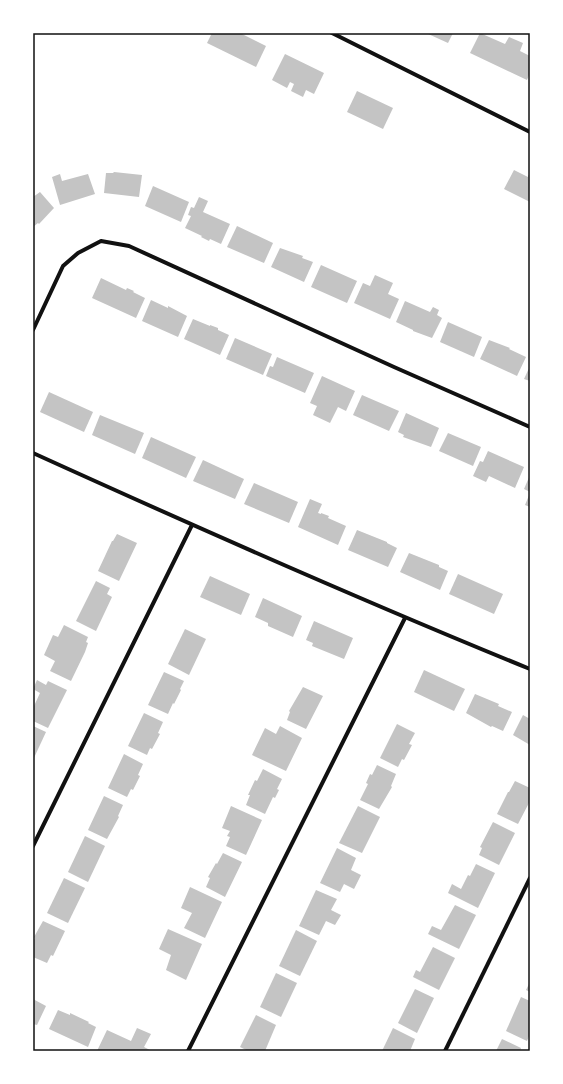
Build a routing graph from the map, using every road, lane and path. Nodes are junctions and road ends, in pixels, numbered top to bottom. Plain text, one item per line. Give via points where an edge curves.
1 (332, 33) edge
2 (530, 132) edge
3 (33, 330) edge
4 (530, 427) edge
5 (33, 453) edge
6 (192, 525) junction
7 (404, 618) junction
8 (530, 669) edge
9 (33, 846) edge
10 (530, 878) edge
11 (188, 1051) edge
12 (445, 1051) edge

1 - 2 street
3 - 4 street via 63,266 78,253 101,241 129,246
5 - 6 street
6 - 7 street
6 - 9 street
7 - 8 street
7 - 11 street
10 - 12 street

